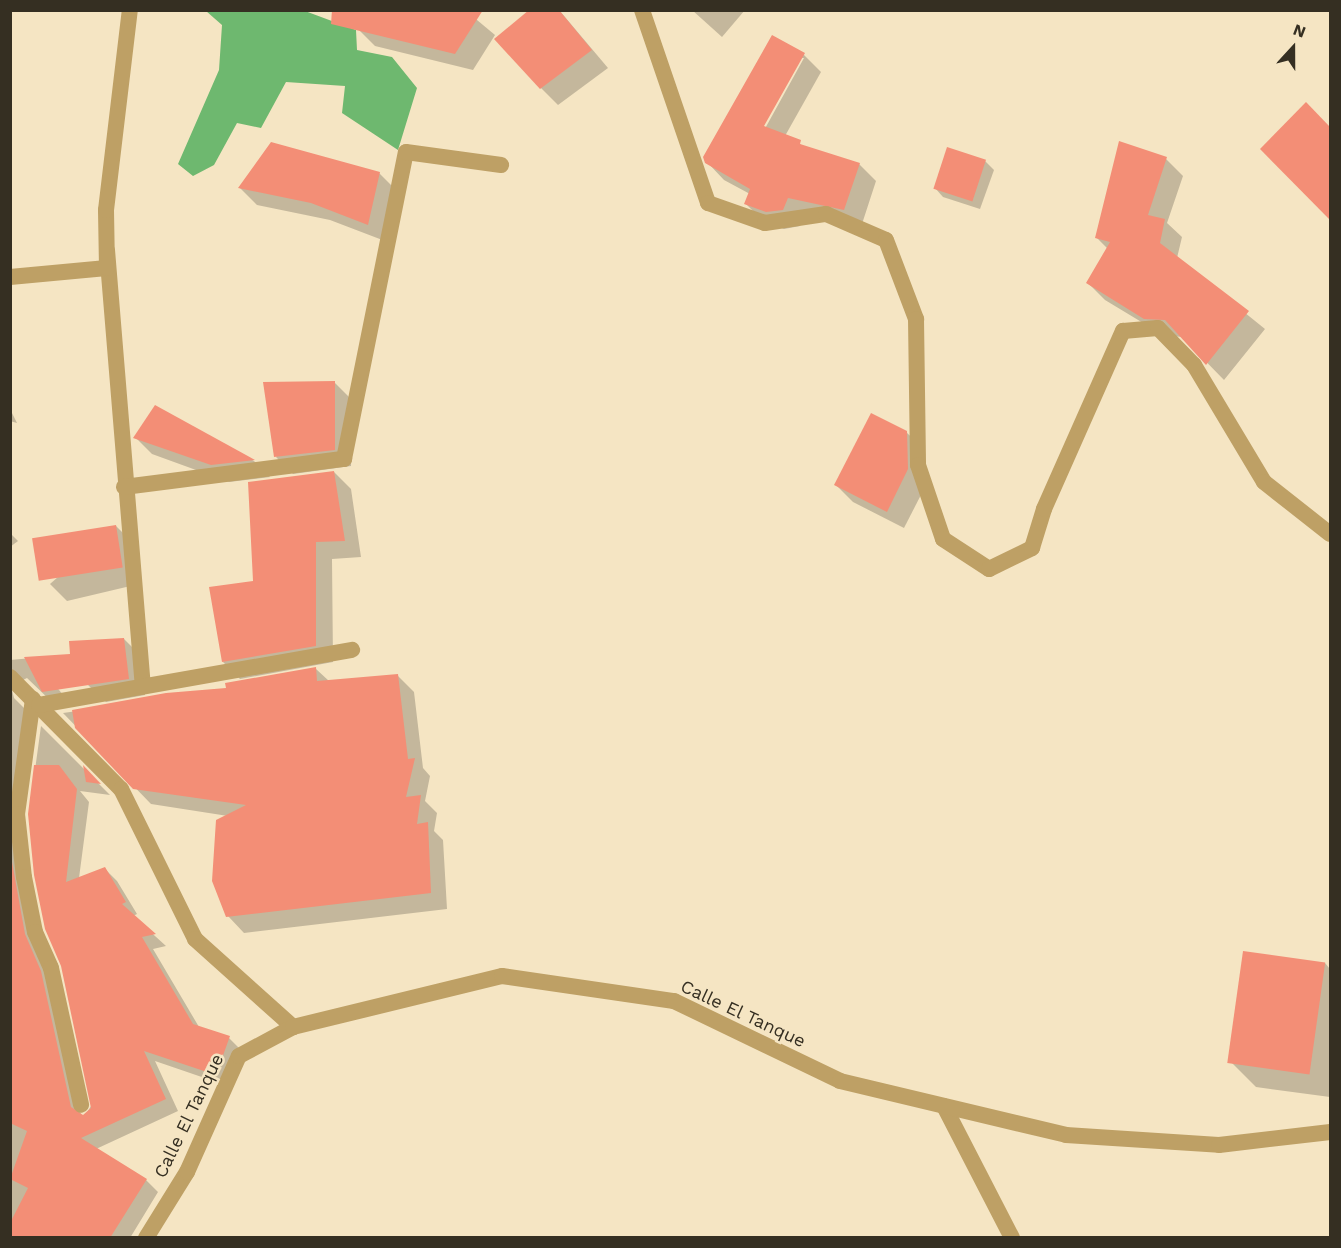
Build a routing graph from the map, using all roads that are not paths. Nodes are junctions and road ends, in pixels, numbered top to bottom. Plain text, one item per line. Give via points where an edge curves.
1 (130, 10) edge
2 (642, 10) edge
3 (501, 165) dead end
4 (107, 250) junction
5 (10, 277) edge
6 (124, 487) junction
7 (1330, 534) edge
8 (352, 650) dead end
9 (10, 677) edge
10 (143, 687) junction
11 (36, 702) junction
12 (293, 1026) junction
13 (81, 1105) dead end
14 (944, 1106) junction
15 (1330, 1132) edge
16 (146, 1238) edge
17 (1012, 1238) edge

1 - 4 street via 105,210
2 - 7 street via 708,203 765,223 826,214 886,240 916,319 918,465 943,539 989,569 1032,548 1044,509 1123,331 1158,328 1194,365 1264,482
3 - 6 street via 406,152 344,459
4 - 5 street via 107,268
4 - 6 street
6 - 10 street
8 - 10 street
9 - 11 street
10 - 11 street
11 - 12 street via 121,789 195,939
11 - 13 street via 17,814 24,877 35,932 51,968
12 - 14 street, Calle El Tanque via 502,976 674,1000 840,1081
12 - 16 street, Calle El Tanque via 239,1056 187,1172
14 - 15 street, Calle El Tanque via 1066,1135 1219,1145
14 - 17 street

